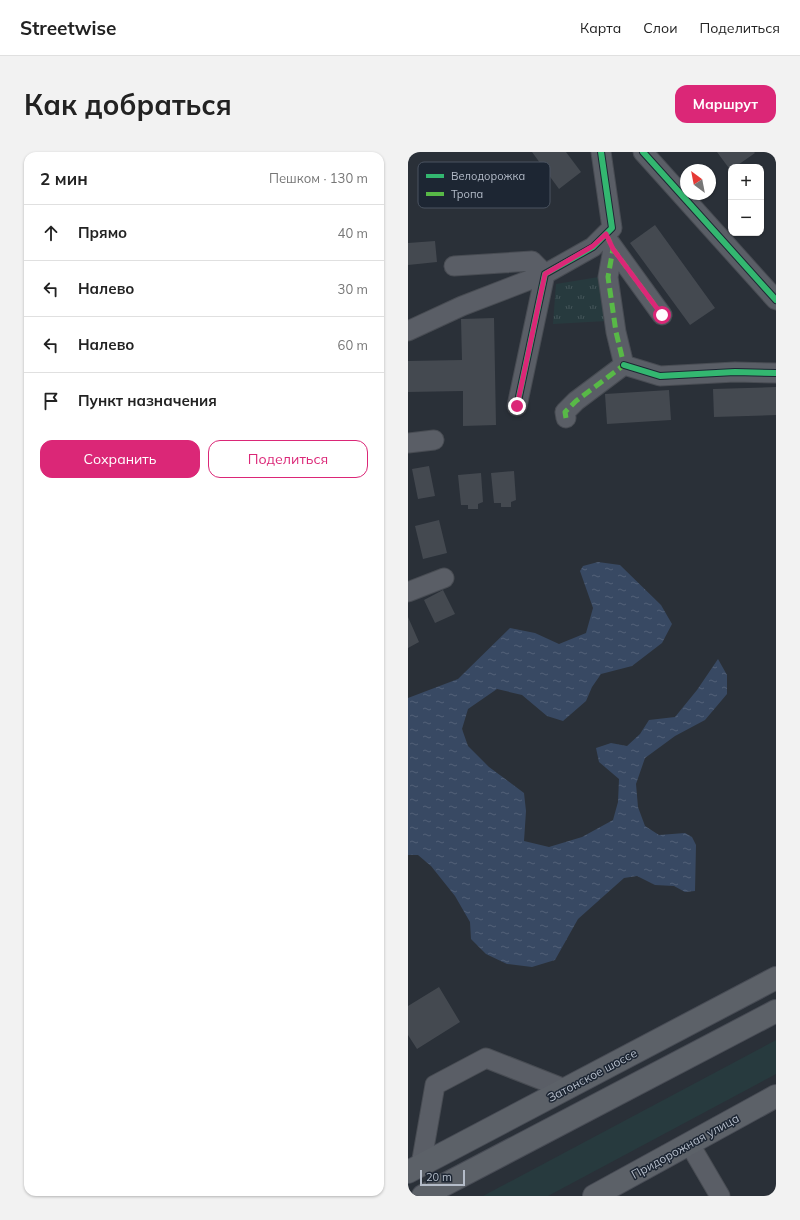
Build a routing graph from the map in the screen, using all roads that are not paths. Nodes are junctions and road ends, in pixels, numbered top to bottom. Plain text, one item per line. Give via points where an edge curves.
1 (601, 152) edge
2 (643, 152) edge
3 (609, 242) junction
4 (454, 266) dead end
5 (545, 274) junction
6 (776, 300) edge
7 (662, 315) dead end
8 (408, 331) edge
9 (624, 365) junction
10 (776, 373) edge
11 (517, 406) dead end
12 (566, 418) dead end
13 (434, 440) dead end
14 (408, 443) edge
15 (444, 578) dead end
16 (408, 592) edge
17 (776, 978) edge
18 (776, 1011) edge
19 (565, 1089) junction
20 (776, 1096) edge
21 (689, 1144) junction
22 (415, 1168) edge
23 (423, 1196) edge
24 (594, 1196) edge
25 (720, 1196) edge

1 - 3 street via 612,228
2 - 6 street
3 - 5 street via 593,246
3 - 7 street
3 - 9 street via 608,277
4 - 5 street via 532,261
5 - 8 street via 462,306
5 - 11 street
9 - 10 street via 660,376 735,372
9 - 12 street via 576,401 565,412
13 - 14 street
15 - 16 street
17 - 19 main road, Затонское шоссе
18 - 23 main road
19 - 22 main road, Затонское шоссе
19 - 22 street via 486,1058 435,1085
20 - 21 main road, Придорожная улица
21 - 24 main road, Придорожная улица
21 - 25 street

